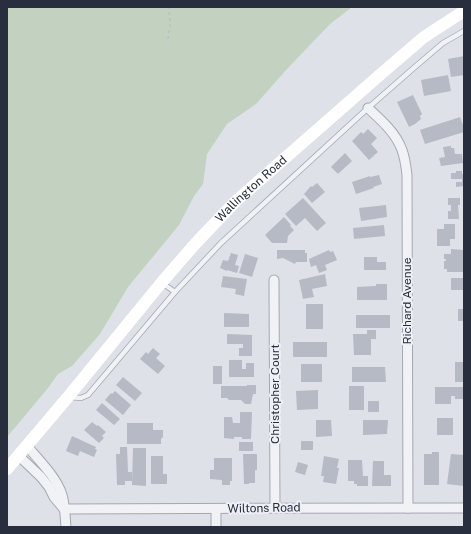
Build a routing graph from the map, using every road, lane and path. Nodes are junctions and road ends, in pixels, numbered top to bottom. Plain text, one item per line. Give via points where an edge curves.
1 (169, 7) edge
2 (464, 11) edge
3 (464, 31) edge
4 (168, 39) dead end
5 (368, 108) junction
6 (274, 280) dead end
7 (162, 282) junction
8 (175, 292) junction
9 (68, 397) junction
10 (23, 451) junction
11 (7, 469) edge
12 (275, 508) junction
13 (408, 508) junction
14 (464, 508) edge
15 (64, 509) junction
16 (216, 509) junction
17 (66, 527) edge
18 (216, 527) edge

1 - 4 path
2 - 7 street, Wallington Road via 406,52 235,202
3 - 5 lane, Wallington Road via 442,43
5 - 8 lane, Wallington Road via 221,243
5 - 13 street, Richard Avenue via 396,138 402,149 407,175
6 - 12 street, Christopher Court
7 - 8 lane
7 - 9 street, Wallington Road
8 - 9 lane, Wallington Road via 88,395 81,398
9 - 10 street, Wallington Road
10 - 11 street, Wallington Road
10 - 15 street via 48,470 62,495
12 - 13 street, Wiltons Road
12 - 16 street, Wiltons Road
13 - 14 street, Wiltons Road
15 - 16 street, Wiltons Road
15 - 17 street
16 - 18 street

